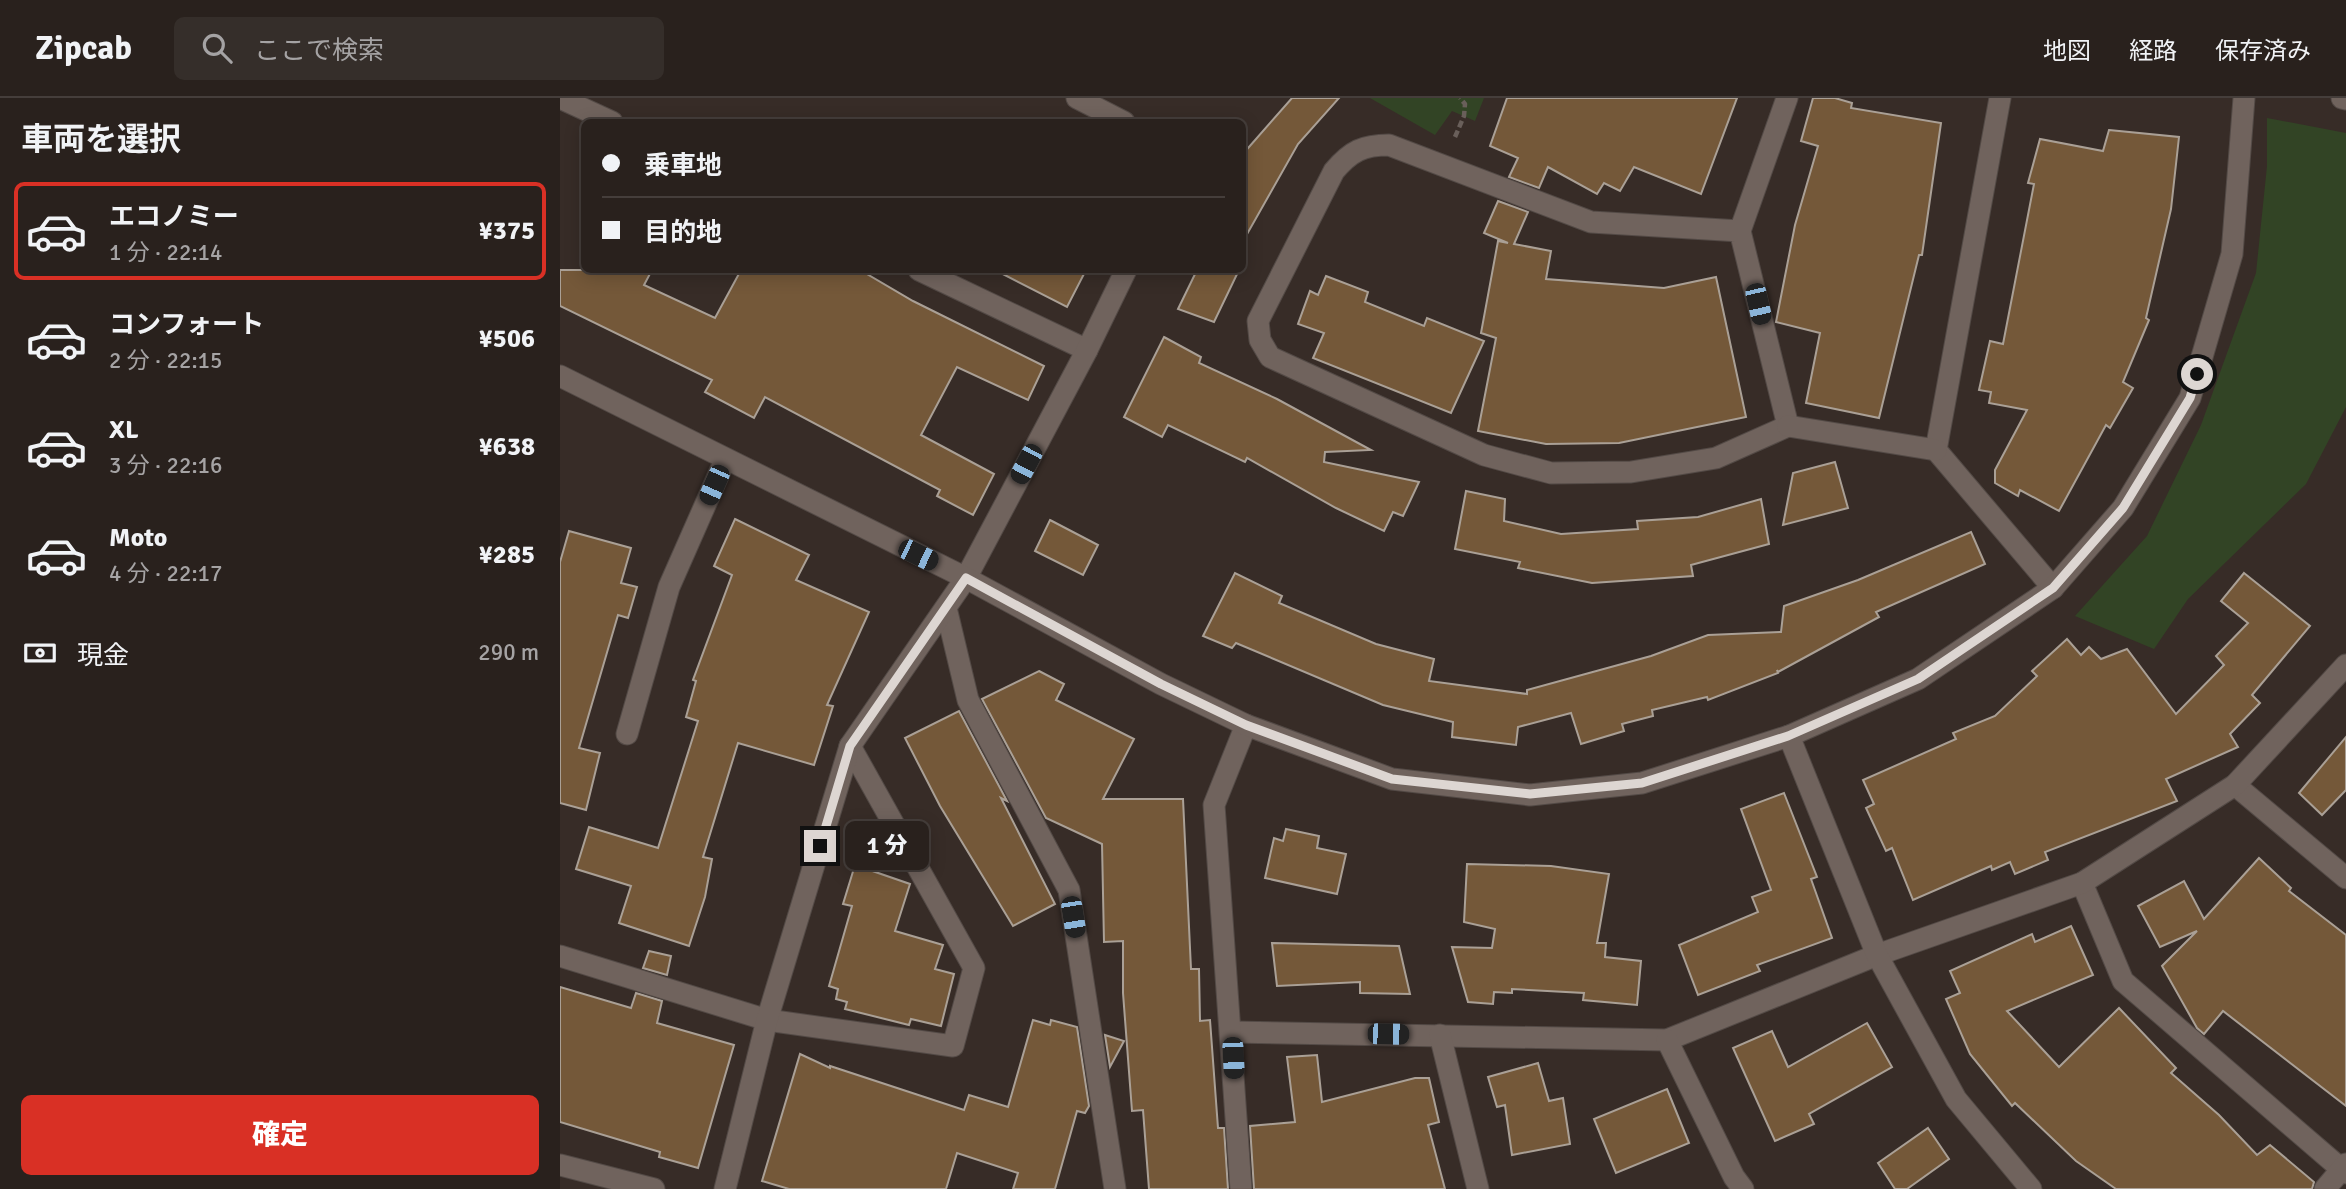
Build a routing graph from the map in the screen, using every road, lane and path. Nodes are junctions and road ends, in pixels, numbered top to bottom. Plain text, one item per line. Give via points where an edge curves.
1 (560, 98) edge
2 (1077, 98) edge
3 (1460, 98) edge
4 (1787, 98) edge
5 (2000, 98) edge
6 (2244, 98) edge
7 (1464, 116) dead end
8 (606, 119) edge
9 (1118, 119) edge
10 (1740, 231) junction
11 (925, 273) edge
12 (1125, 273) edge
13 (1087, 350) junction
14 (560, 376) edge
15 (1788, 426) junction
16 (1936, 450) junction
17 (725, 460) junction
18 (966, 578) junction
19 (2053, 588) junction
20 (946, 608) junction
21 (2346, 665) edge
22 (1246, 725) junction
23 (627, 734) dead end
24 (1788, 736) junction
25 (850, 746) junction
26 (2235, 785) junction
27 (2346, 878) edge
28 (2082, 883) junction
29 (1877, 955) junction
30 (560, 956) edge
31 (766, 1020) junction
32 (1232, 1032) junction
33 (1440, 1035) junction
34 (1667, 1040) junction
35 (560, 1165) edge
36 (2345, 1169) edge
37 (654, 1189) edge
38 (724, 1189) edge
39 (1115, 1189) edge
40 (1241, 1189) edge
41 (1478, 1189) edge
42 (1743, 1189) edge
43 (2031, 1189) edge
44 (2325, 1189) edge

1 - 8 street
2 - 9 street
3 - 7 path via 1465,104
4 - 10 street
5 - 16 street
6 - 19 street via 2232,254 2190,398 2123,508
10 - 15 street
10 - 15 street via 1591,222 1389,145 1368,145 1350,152 1334,171 1258,321 1260,340 1270,357 1483,455 1551,473 1630,472 1716,458
11 - 13 street
12 - 13 street
13 - 18 street
14 - 17 street
15 - 16 street
16 - 19 street
17 - 18 street
17 - 23 street via 669,587
18 - 20 street
18 - 22 street
19 - 24 street via 1918,679
20 - 25 street
20 - 39 street via 968,700 1069,890
21 - 26 street
22 - 24 street via 1392,779 1530,794 1642,783
22 - 32 street via 1214,805
24 - 29 street
25 - 31 street
25 - 31 street via 974,968 953,1046
26 - 27 street
26 - 28 street
28 - 29 street
28 - 36 street via 2123,981
29 - 34 street
29 - 43 street via 1956,1099
30 - 31 street
31 - 38 street
32 - 33 street
32 - 40 street
33 - 34 street
33 - 41 street
34 - 42 street
35 - 37 street
36 - 44 street

